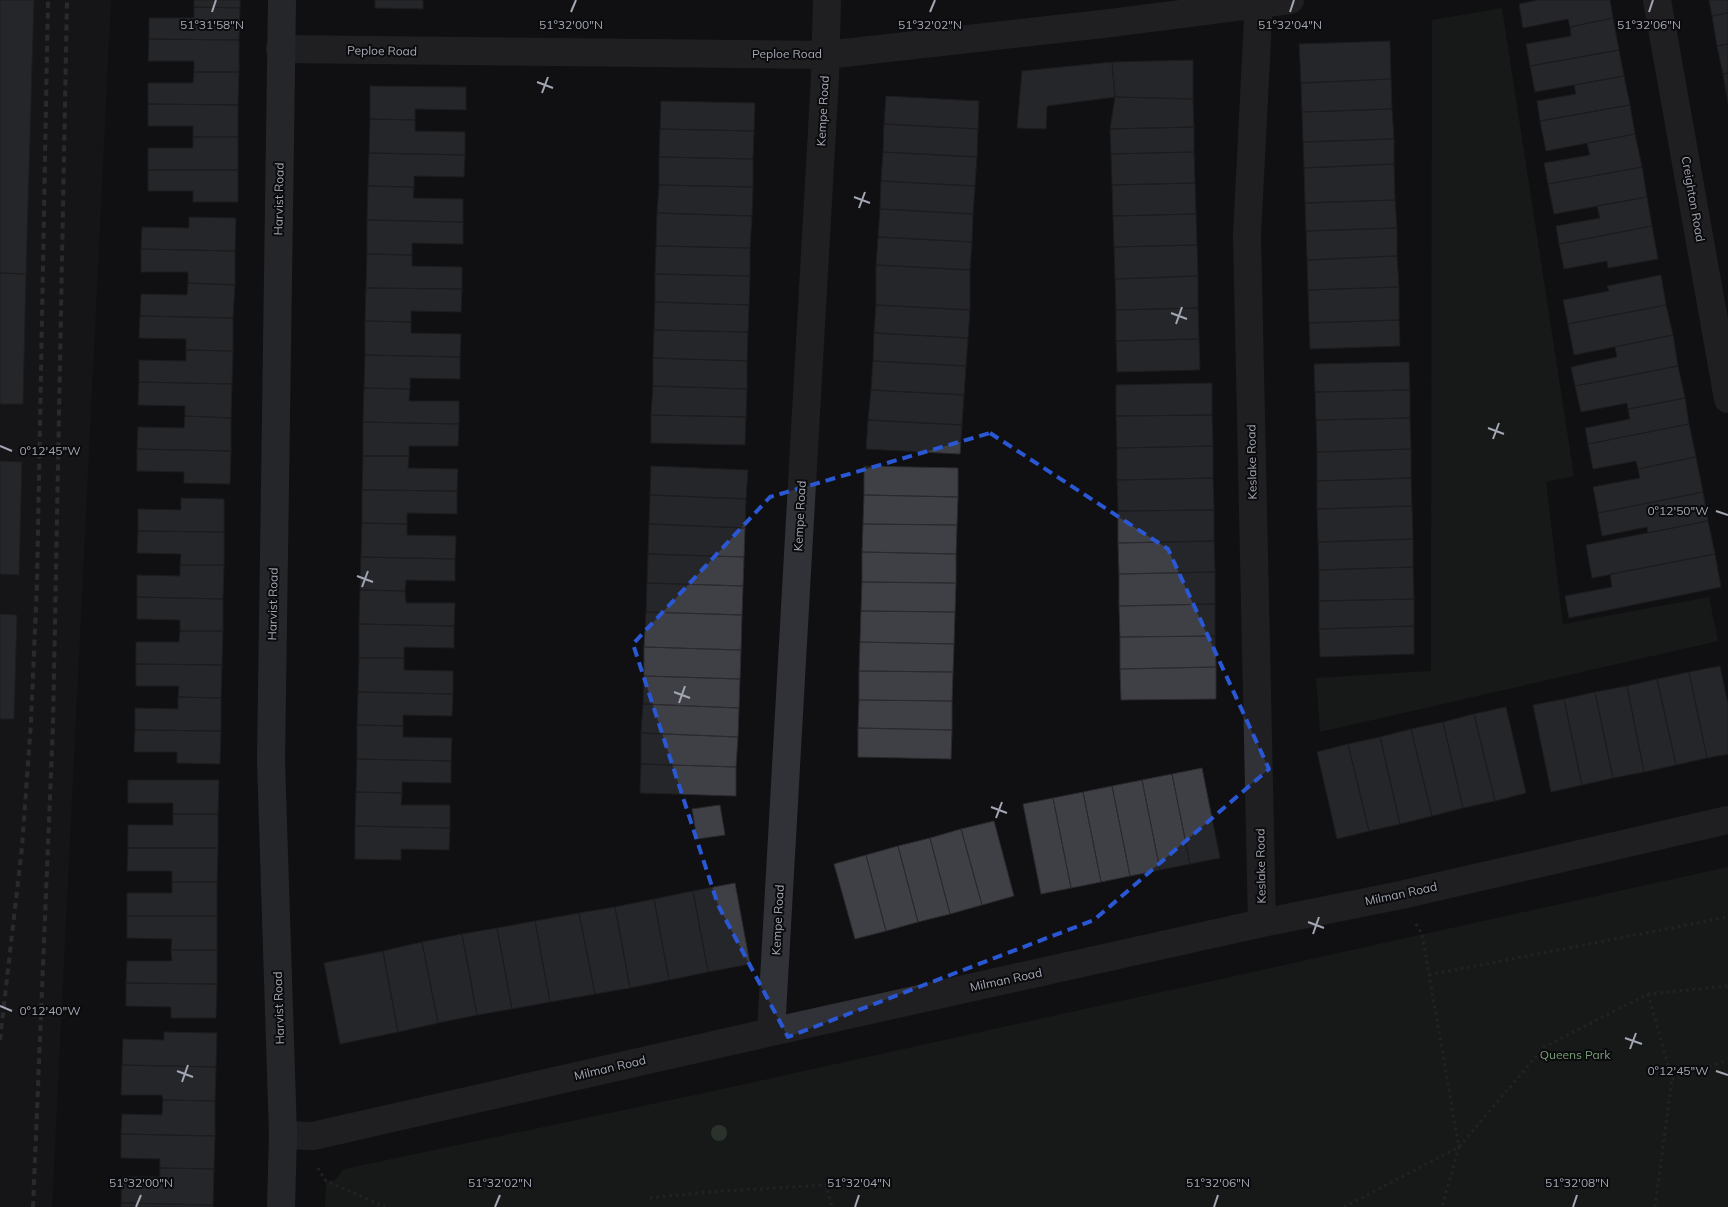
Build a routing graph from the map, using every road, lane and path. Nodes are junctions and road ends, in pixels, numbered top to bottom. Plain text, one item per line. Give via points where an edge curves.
1 (282, 0) edge
2 (827, 0) edge
3 (1290, 0) edge
4 (1658, 0) edge
5 (1259, 3) edge
6 (280, 49) junction
7 (826, 54) junction
8 (1728, 399) edge
9 (1728, 820) edge
10 (1401, 895) junction
11 (1728, 917) edge
12 (1262, 924) junction
13 (1429, 974) junction
14 (1728, 986) edge
15 (1648, 994) junction
16 (771, 1032) junction
17 (1728, 1060) edge
18 (1672, 1079) junction
19 (283, 1135) junction
20 (1459, 1147) junction
21 (314, 1162) dead end
22 (650, 1198) dead end
23 (281, 1207) edge
24 (385, 1207) edge
25 (832, 1207) edge
26 (1344, 1207) edge
27 (1442, 1207) edge
28 (1655, 1207) edge

1 - 6 main road, Harvist Road
2 - 7 street, Kempe Road
3 - 5 street, Peploe Road
4 - 8 street, Creighton Road
5 - 7 street, Peploe Road
5 - 12 street, Keslake Road via 1247,235
6 - 7 street, Peploe Road
6 - 19 main road, Harvist Road via 271,761
7 - 16 street, Kempe Road
9 - 10 street, Milman Road
10 - 12 street, Milman Road
10 - 13 path via 1422,934
11 - 13 path
12 - 16 street, Milman Road
13 - 20 path
14 - 15 path
15 - 18 path
15 - 20 path via 1544,1047
16 - 19 street, Milman Road via 313,1136
17 - 18 path
18 - 28 path
19 - 23 main road, Harvist Road
20 - 26 path
20 - 27 path
21 - 24 path via 326,1181
22 - 25 path via 826,1185

